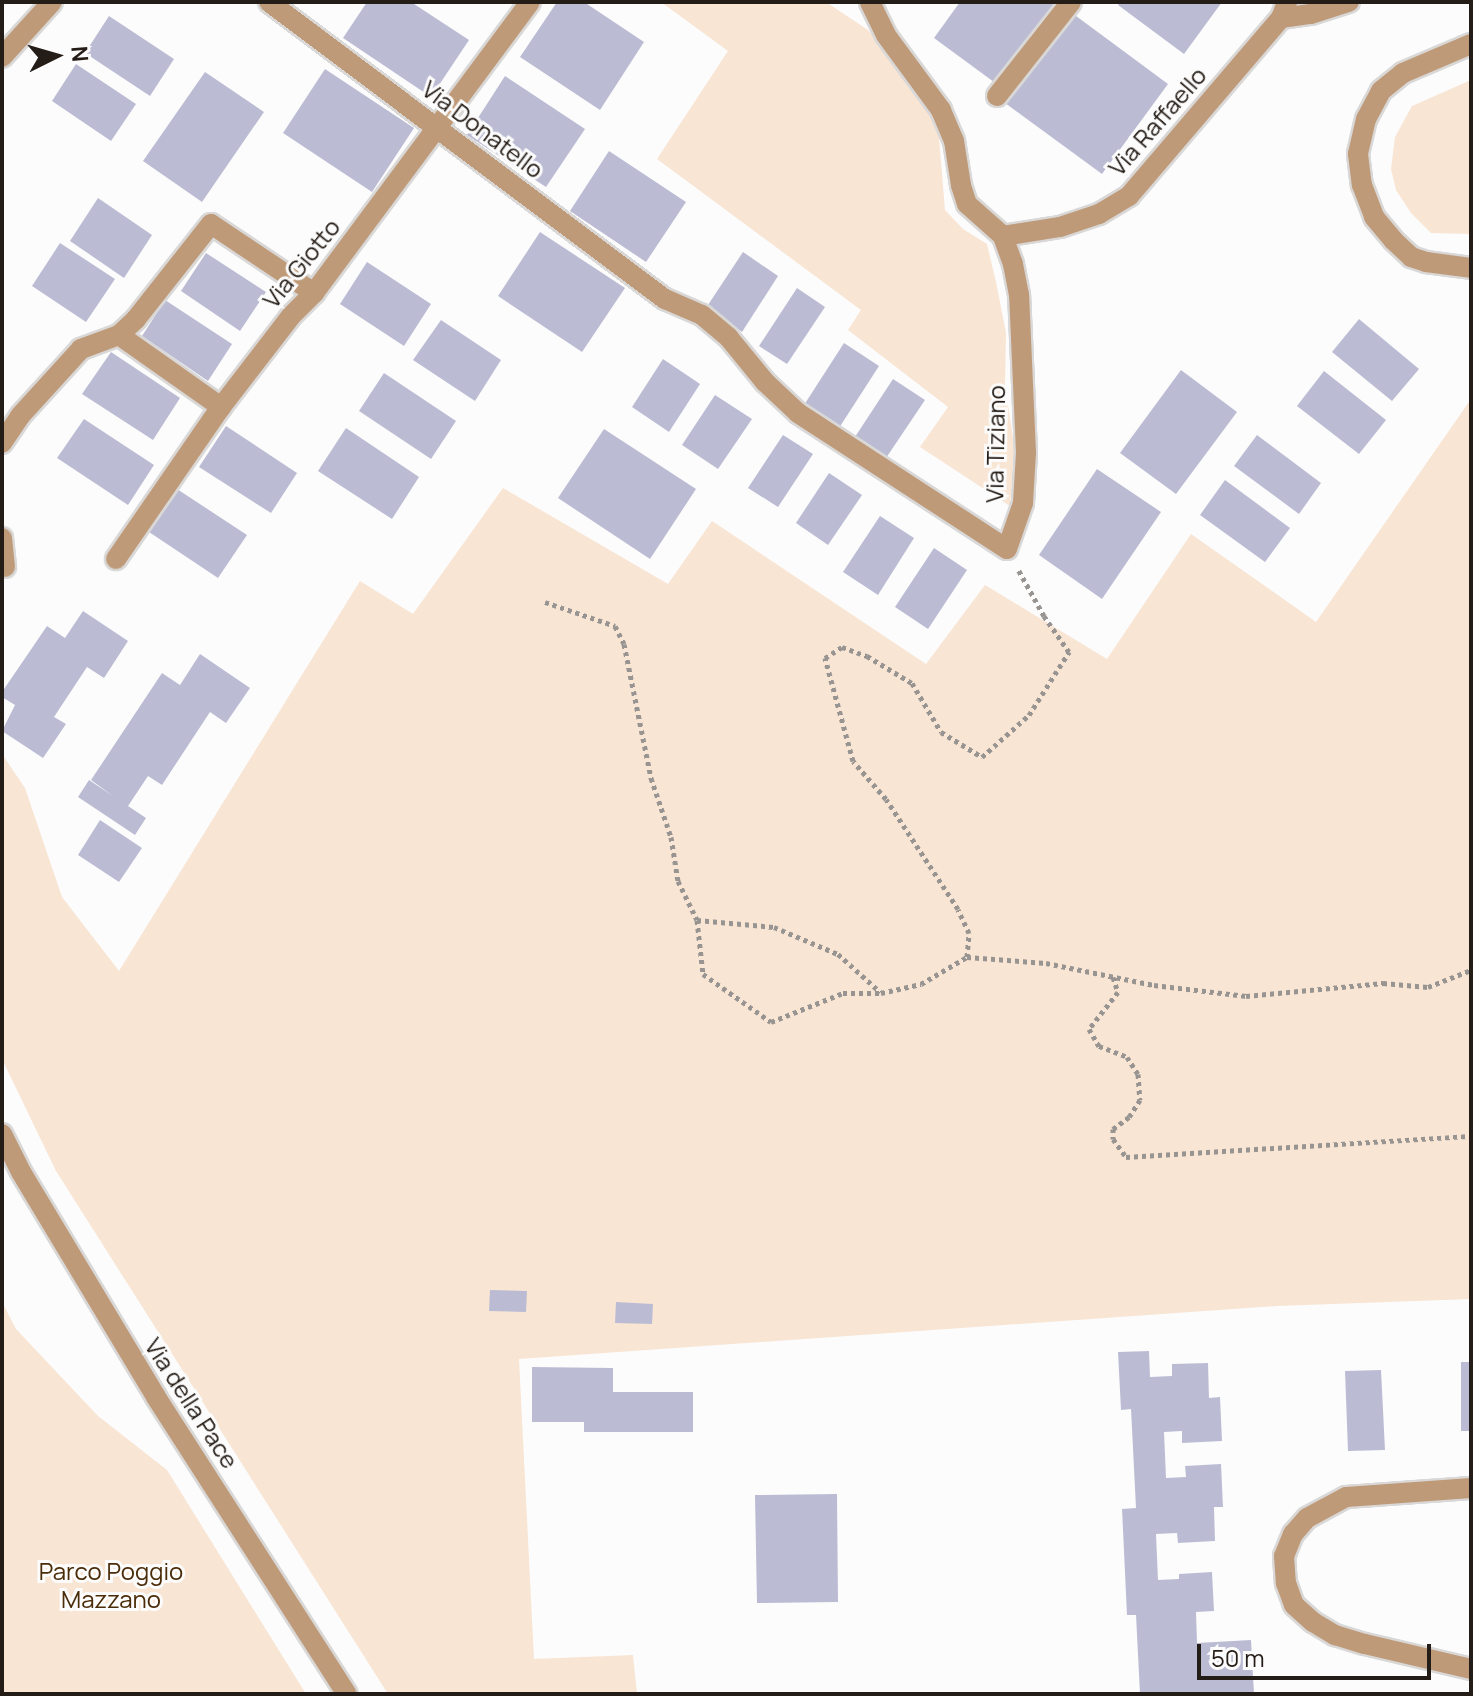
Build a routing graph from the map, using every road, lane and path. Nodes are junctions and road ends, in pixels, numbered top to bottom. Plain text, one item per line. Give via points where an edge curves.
1 (52, 2) edge
2 (269, 2) edge
3 (530, 2) edge
4 (870, 2) edge
5 (1071, 2) edge
6 (1349, 2) edge
7 (1284, 10) edge
8 (1471, 44) edge
9 (2, 57) edge
10 (997, 96) dead end
11 (438, 127) junction
12 (1003, 236) junction
13 (1471, 268) edge
14 (314, 293) junction
15 (665, 299) joint
16 (119, 335) junction
17 (221, 407) junction
18 (2, 443) edge
19 (2, 538) edge
20 (1007, 549) junction
21 (116, 559) dead end
22 (5, 567) dead end
23 (545, 602) dead end
24 (697, 920) junction
25 (967, 957) junction
26 (1471, 970) edge
27 (1113, 976) junction
28 (881, 993) junction
29 (2, 1134) edge
30 (1471, 1136) edge
31 (1471, 1488) edge
32 (1471, 1669) edge
33 (347, 1694) edge

1 - 9 street
2 - 11 street, Via Donatello
3 - 11 street, Via Giotto
4 - 12 street via 886,35 941,110 954,141 967,204
5 - 10 street
6 - 7 street, Via Raffaello via 1311,14
7 - 12 street, Via Raffaello via 1129,196 1099,214 1060,227
8 - 13 street via 1403,73 1381,91 1366,119 1358,154 1374,217 1393,240 1411,257
11 - 14 street, Via Giotto
11 - 15 street, Via Donatello
12 - 20 street, Via Tiziano via 1019,295 1026,453 1023,503
14 - 16 street via 211,224
14 - 17 street, Via Giotto
15 - 20 street, Via Tiziano via 702,315 729,338 798,413
16 - 17 street
16 - 18 street via 81,349
17 - 21 street, Via Giotto
19 - 22 street
20 - 25 path via 1069,652 1029,715 982,757 941,732 912,683 842,647 825,658 853,761 886,799 958,909 969,933
23 - 24 path via 615,626 624,644 678,881
24 - 28 path via 774,927 838,954
24 - 28 path via 703,974 771,1022 843,993
25 - 27 path via 1046,963
25 - 28 path via 921,984
26 - 27 path via 1428,987 1383,983 1246,996
27 - 30 path via 1118,992 1089,1029 1099,1046 1127,1057 1138,1074 1140,1100 1113,1129 1113,1139 1126,1157
29 - 33 street, Via della Pace via 156,1397
31 - 32 street via 1346,1497 1307,1518 1284,1556 1294,1605 1313,1622 1365,1644

